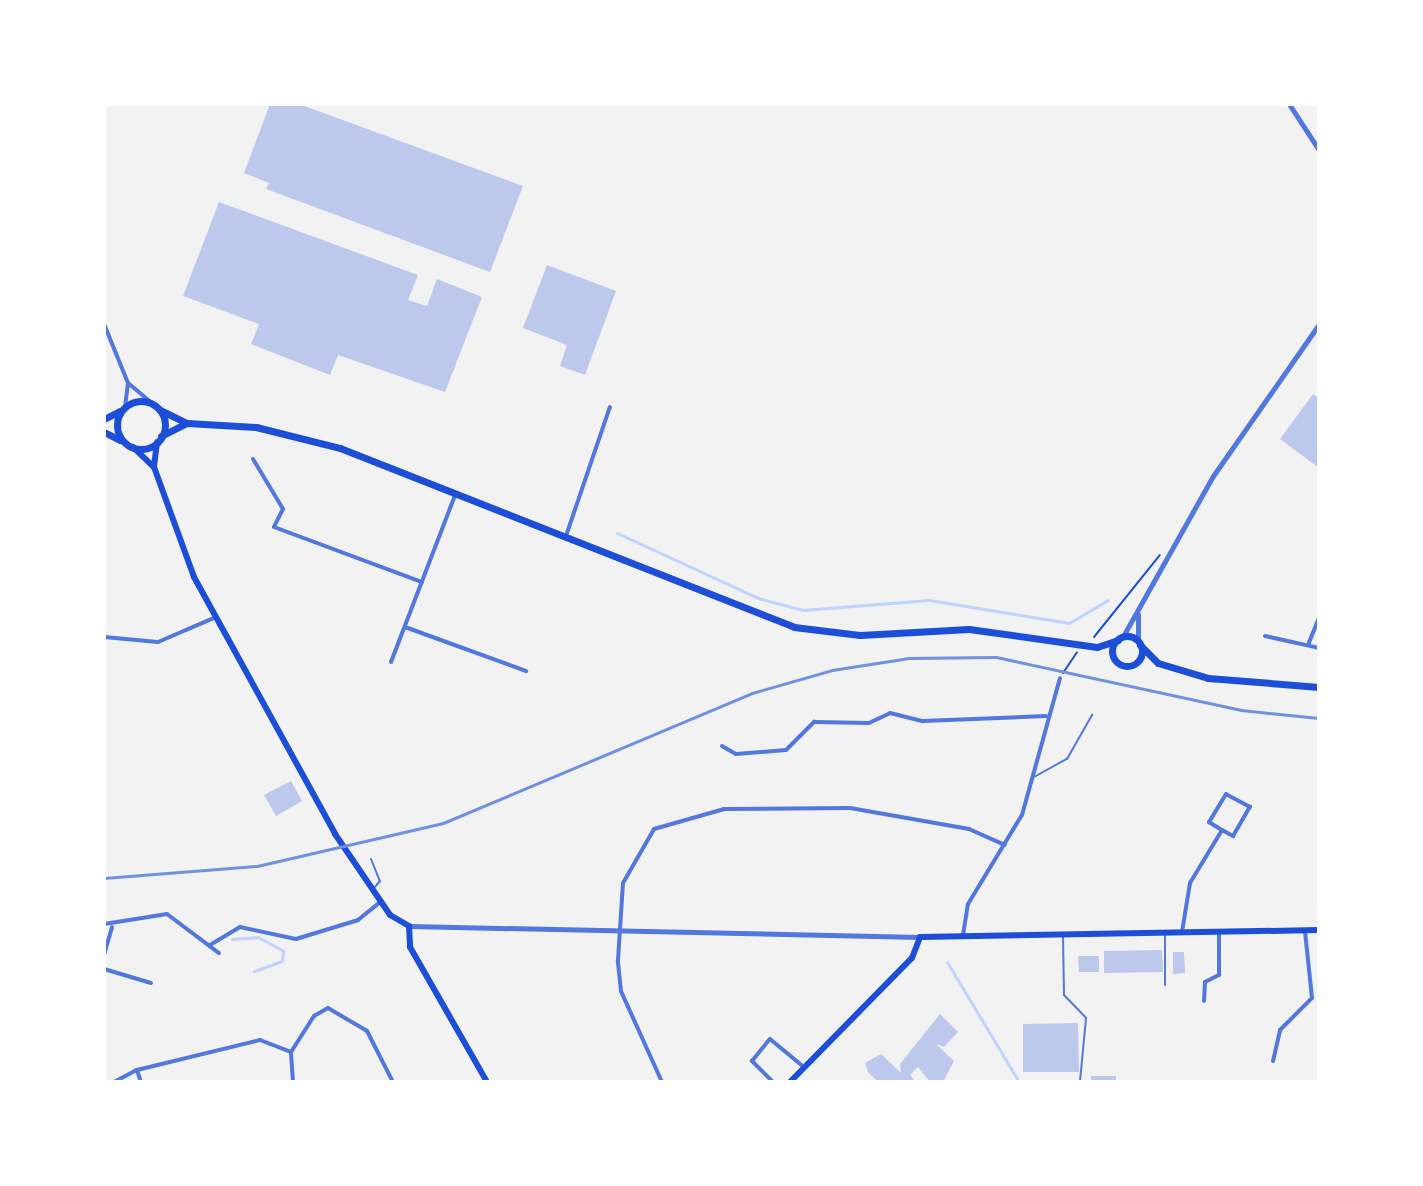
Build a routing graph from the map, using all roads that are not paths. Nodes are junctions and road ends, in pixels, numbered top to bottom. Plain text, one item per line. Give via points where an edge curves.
1 (1289, 104) edge
2 (1319, 150) edge
3 (104, 324) edge
4 (1319, 324) edge
5 (128, 383) junction
6 (153, 404) junction
7 (610, 407) dead end
8 (124, 408) junction
9 (160, 410) junction
10 (104, 419) edge
11 (187, 423) junction
12 (104, 432) edge
13 (159, 439) junction
14 (129, 445) junction
15 (253, 459) dead end
16 (154, 467) junction
17 (457, 491) junction
18 (567, 533) junction
19 (422, 582) junction
20 (1138, 613) junction
21 (216, 617) junction
22 (1319, 618) edge
23 (405, 627) junction
24 (1265, 636) dead end
25 (104, 637) edge
26 (1120, 639) junction
27 (1139, 643) junction
28 (1308, 645) junction
29 (1097, 647) junction
30 (1319, 648) edge
31 (391, 662) dead end
32 (1118, 663) junction
33 (1158, 663) junction
34 (1134, 665) junction
35 (526, 671) dead end
36 (1060, 678) road end
37 (1319, 687) edge
38 (1092, 715) dead end
39 (1046, 716) junction
40 (722, 746) dead end
41 (1033, 777) junction
42 (1222, 830) junction
43 (1005, 845) junction
44 (371, 859) dead end
45 (372, 890) junction
46 (380, 902) junction
47 (104, 924) edge
48 (409, 926) junction
49 (112, 927) junction
50 (1305, 930) junction
51 (1319, 930) edge
52 (618, 931) junction
53 (1182, 932) junction
54 (1219, 932) junction
55 (1165, 933) junction
56 (1063, 936) junction
57 (920, 937) junction
58 (963, 937) junction
59 (210, 945) junction
60 (219, 953) dead end
61 (104, 955) edge
62 (104, 969) edge
63 (151, 983) dead end
64 (1165, 985) dead end
65 (1204, 1001) dead end
66 (291, 1052) junction
67 (1273, 1061) dead end
68 (805, 1068) junction
69 (137, 1070) junction
70 (114, 1082) edge
71 (141, 1082) edge
72 (293, 1082) edge
73 (393, 1082) edge
74 (487, 1082) edge
75 (662, 1082) edge
76 (773, 1082) edge
77 (790, 1082) edge
78 (1080, 1082) edge

1 - 2 street
3 - 5 street
4 - 20 street via 1178,537
5 - 6 street
5 - 8 street
6 - 8 highway
6 - 9 highway
7 - 18 street
8 - 10 highway
8 - 14 highway via 117,426
9 - 11 highway
9 - 13 highway
11 - 13 highway
11 - 17 highway via 296,435
12 - 14 highway
13 - 14 highway
13 - 16 main road
14 - 16 main road
15 - 19 street via 283,509 274,527
16 - 21 main road via 179,544
17 - 18 highway
17 - 19 street
18 - 29 highway via 735,609 794,627 860,635 969,629
19 - 23 street
20 - 26 street
20 - 27 street
21 - 25 street via 158,642
21 - 45 main road
22 - 28 street
23 - 31 street
23 - 35 street
24 - 28 street
26 - 27 highway
26 - 29 highway
26 - 32 highway
27 - 33 highway
27 - 34 highway
28 - 30 street
29 - 32 highway
32 - 34 highway
33 - 34 highway
33 - 37 highway via 1238,683
36 - 39 street
38 - 41 lane via 1067,759
39 - 40 street via 923,721 890,713 869,723 814,722 786,750 736,754
39 - 41 street
41 - 43 street
42 - 42 street via 1233,836 1250,807 1226,794 1209,822
42 - 53 street via 1188,888
43 - 52 street via 969,829 850,808 694,814 654,829 634,852
43 - 58 street via 968,904
44 - 45 lane via 380,881
45 - 46 main road
46 - 48 main road
46 - 59 street via 358,920 296,939 240,927
47 - 49 street
48 - 52 street
48 - 74 main road via 410,947
49 - 59 street via 146,913 167,914
49 - 61 street
50 - 51 main road
50 - 54 main road
50 - 67 street via 1312,998 1280,1030
52 - 57 street
52 - 75 street via 621,991
53 - 54 main road
53 - 55 main road
54 - 65 street via 1219,975 1205,982
55 - 56 main road
55 - 64 lane
56 - 58 main road
56 - 78 lane via 1064,995 1086,1018
57 - 58 main road
57 - 68 main road via 912,958
59 - 60 street
62 - 63 street
66 - 69 street via 260,1040
66 - 72 street
66 - 73 street via 314,1016 337,1009 367,1031
68 - 76 street via 774,1039 766,1041 752,1061
68 - 77 main road
69 - 70 street
69 - 71 street

